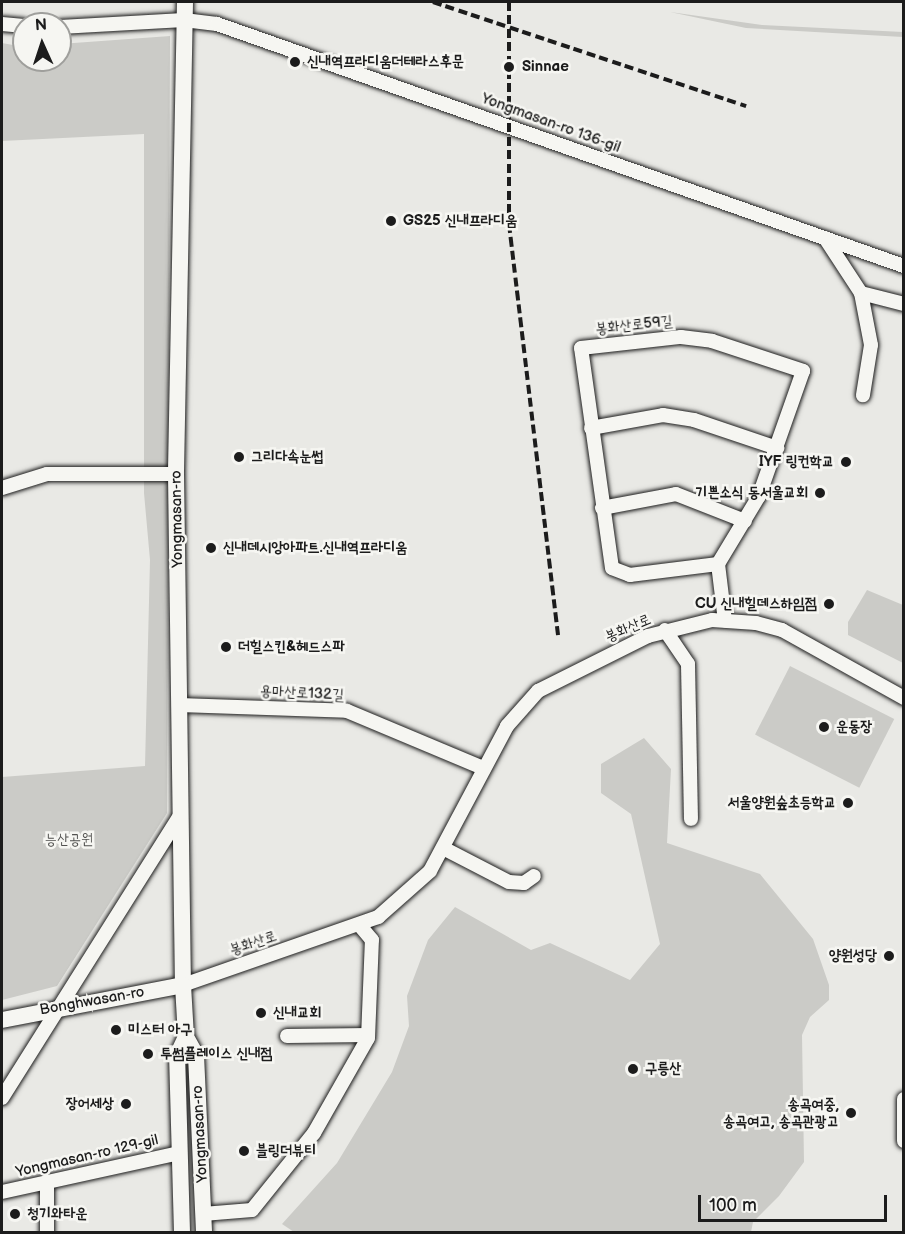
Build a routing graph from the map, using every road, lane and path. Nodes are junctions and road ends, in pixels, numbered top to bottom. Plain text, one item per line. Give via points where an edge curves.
1 (185, 2) edge
2 (184, 21) junction
3 (72, 26) edge
4 (825, 238) junction
5 (903, 266) edge
6 (861, 293) junction
7 (903, 304) edge
8 (863, 395) dead end
9 (591, 428) junction
10 (777, 448) junction
11 (176, 474) junction
12 (2, 488) edge
13 (602, 508) junction
14 (745, 521) junction
15 (718, 564) junction
16 (725, 621) junction
17 (666, 630) junction
18 (903, 698) edge
19 (180, 705) junction
20 (483, 768) junction
21 (181, 814) junction
22 (691, 819) dead end
23 (443, 848) junction
24 (534, 876) dead end
25 (362, 927) junction
26 (183, 985) junction
27 (60, 1005) junction
28 (2, 1020) edge
29 (368, 1035) junction
30 (287, 1036) dead end
31 (186, 1037) junction
32 (2, 1098) edge
33 (903, 1099) edge
34 (903, 1141) edge
35 (179, 1153) junction
36 (47, 1182) junction
37 (2, 1192) edge
38 (203, 1214) junction
39 (47, 1233) edge
40 (182, 1233) edge
41 (204, 1233) edge

1 - 2 main road, Yongmasan-ro
2 - 3 street, Yongmasan-ro 136-gil
2 - 4 street, Yongmasan-ro 136-gil via 252,36
2 - 11 main road, Yongmasan-ro
4 - 5 street, Yongmasan-ro 136-gil
4 - 6 street
6 - 7 street
6 - 8 street via 871,345
9 - 10 street via 663,415 694,420
9 - 10 street, 봉화산로59길 via 581,348 681,337 712,341 802,371
9 - 13 street, 봉화산로59길
10 - 14 street, 봉화산로59길
11 - 12 street via 47,474
11 - 19 main road, Yongmasan-ro
13 - 14 street via 676,494
13 - 15 street, 봉화산로59길 via 609,562 621,573
14 - 15 street, 봉화산로59길
15 - 16 street
16 - 17 street, 봉화산로
16 - 18 street, 봉화산로 via 782,630
17 - 20 street, 봉화산로 via 538,691 507,726
17 - 22 street via 688,664
19 - 20 street, 용마산로132길 via 347,711
19 - 21 main road, Yongmasan-ro
20 - 23 street, 봉화산로
21 - 26 main road, Yongmasan-ro
21 - 27 street
23 - 24 street via 509,882 524,883
23 - 25 street, 봉화산로 via 409,892
25 - 26 street, 봉화산로
25 - 29 street via 372,940
26 - 27 main road, Bonghwasan-ro
26 - 31 main road, Yongmasan-ro
27 - 28 main road, Bonghwasan-ro
27 - 32 street
29 - 30 street
29 - 38 street via 314,1133 252,1210
31 - 35 main road, Yongmasan-ro via 177,1056
31 - 38 main road, Yongmasan-ro via 196,1055
33 - 34 street
35 - 36 street, Yongmasan-ro 129-gil
35 - 40 main road, Yongmasan-ro
36 - 37 street, Yongmasan-ro 129-gil
36 - 39 street
38 - 41 main road, Yongmasan-ro

